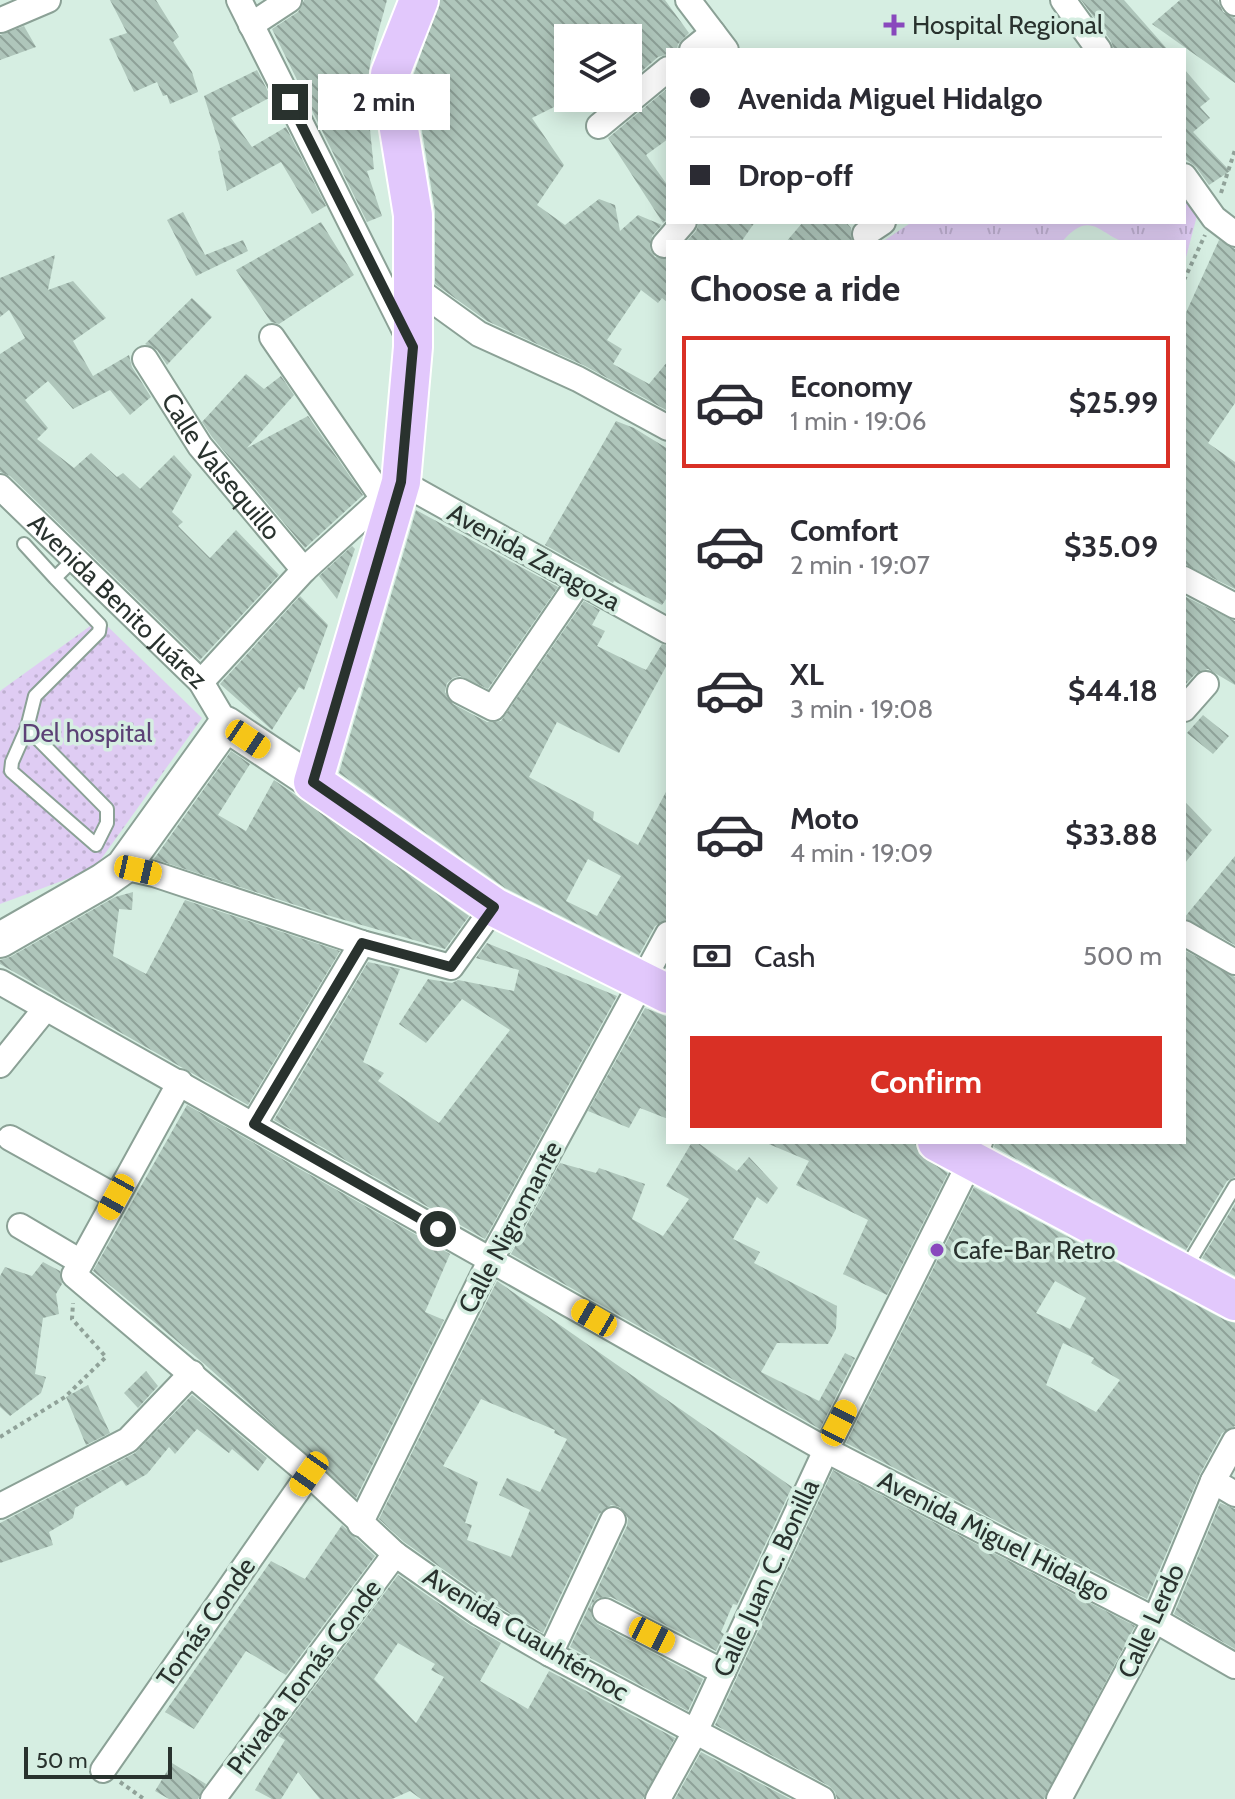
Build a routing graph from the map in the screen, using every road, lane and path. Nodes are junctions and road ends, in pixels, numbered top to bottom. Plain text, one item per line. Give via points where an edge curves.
1 (48, 0) edge
2 (239, 0) edge
3 (289, 0) edge
4 (419, 0) edge
5 (688, 0) edge
6 (1063, 0) edge
7 (1, 20) edge
8 (251, 25) junction
9 (720, 41) edge
10 (698, 48) edge
11 (1098, 48) edge
12 (666, 71) edge
13 (599, 126) dead end
14 (1235, 150) edge
15 (1186, 179) edge
16 (1214, 218) junction
17 (682, 224) edge
18 (1235, 234) edge
19 (668, 240) edge
20 (666, 243) edge
21 (664, 245) dead end
22 (1186, 276) edge
23 (414, 287) junction
24 (272, 337) dead end
25 (413, 347) junction
26 (145, 359) dead end
27 (666, 427) edge
28 (0, 487) edge
29 (392, 498) junction
30 (24, 544) dead end
31 (74, 559) junction
32 (304, 570) junction
33 (55, 578) junction
34 (1186, 580) edge
35 (579, 582) junction
36 (1235, 606) edge
37 (666, 630) edge
38 (201, 682) junction
39 (1206, 684) dead end
40 (460, 691) dead end
41 (1186, 707) edge
42 (226, 724) junction
43 (27, 728) junction
44 (313, 782) junction
45 (104, 863) junction
46 (494, 907) junction
47 (1186, 934) edge
48 (0, 940) edge
49 (362, 943) junction
50 (666, 943) edge
51 (1235, 962) edge
52 (0, 982) edge
53 (656, 988) edge
54 (41, 1005) junction
55 (0, 1047) edge
56 (0, 1065) edge
57 (180, 1082) junction
58 (254, 1124) junction
59 (10, 1138) dead end
60 (945, 1144) edge
61 (975, 1151) edge
62 (1235, 1186) edge
63 (116, 1197) junction
64 (20, 1226) dead end
65 (491, 1259) junction
66 (78, 1268) junction
67 (1182, 1273) junction
68 (1235, 1301) edge
69 (192, 1373) junction
70 (0, 1437) edge
71 (1235, 1441) edge
72 (826, 1450) junction
73 (309, 1474) junction
74 (1213, 1481) junction
75 (1235, 1494) edge
76 (0, 1506) edge
77 (613, 1520) dead end
78 (360, 1524) junction
79 (395, 1554) junction
80 (605, 1611) dead end
81 (1155, 1620) junction
82 (550, 1654) junction
83 (1235, 1666) edge
84 (723, 1672) junction
85 (695, 1732) junction
86 (103, 1770) joint
87 (144, 1799) edge
88 (213, 1799) edge
89 (658, 1799) edge
90 (822, 1799) edge
91 (1059, 1799) edge

1 - 7 street
2 - 8 street
3 - 8 street
4 - 23 main road via 390,74 413,215
5 - 9 street
6 - 11 street
8 - 25 street
9 - 10 street
12 - 13 street
14 - 16 path
15 - 16 street
16 - 18 street
16 - 22 path
17 - 19 street
20 - 21 street
23 - 25 main road
23 - 27 street via 479,334
24 - 29 street
25 - 29 main road
26 - 32 street, Calle Valsequillo via 200,446
28 - 31 street, Avenida Benito Juárez
29 - 32 street
29 - 35 street, Avenida Zaragoza
29 - 44 main road
30 - 33 lane
31 - 33 lane
31 - 38 street, Avenida Benito Juárez
32 - 38 street
33 - 43 lane via 100,628 35,696
34 - 36 street
35 - 37 street, Avenida Zaragoza
35 - 40 street via 493,708
38 - 42 street, Avenida Benito Juárez
39 - 41 street
42 - 44 main road
42 - 45 main road
43 - 45 lane via 107,809
43 - 45 lane via 11,771
44 - 46 main road
45 - 48 main road
45 - 49 street via 154,874
46 - 49 street via 451,967
46 - 53 main road
47 - 51 street
49 - 58 street
50 - 53 street, Calle Nigromante
52 - 54 street, Avenida Miguel Hidalgo
53 - 65 street, Calle Nigromante
54 - 55 street
54 - 56 street
54 - 57 street, Avenida Miguel Hidalgo
57 - 58 street, Avenida Miguel Hidalgo
57 - 63 street
58 - 65 street, Avenida Miguel Hidalgo
59 - 63 street
60 - 61 main road
61 - 67 main road
61 - 72 street, Calle Juan C. Bonilla
62 - 67 lane
63 - 66 street
64 - 66 street, Avenida Cuauhtémoc
65 - 72 street, Avenida Miguel Hidalgo
65 - 78 street, Calle Nigromante
66 - 69 street, Avenida Cuauhtémoc
66 - 70 path via 72,1319 106,1357 65,1397
67 - 68 main road
69 - 73 street, Avenida Cuauhtémoc
69 - 76 street via 128,1440
71 - 74 street, Calle Lerdo
72 - 81 street, Avenida Miguel Hidalgo
72 - 84 street, Calle Juan C. Bonilla
73 - 78 street, Avenida Cuauhtémoc
73 - 86 street, Tomás Conde
74 - 75 street
74 - 81 street, Calle Lerdo
77 - 82 street
78 - 79 street, Avenida Cuauhtémoc
79 - 82 street, Avenida Cuauhtémoc via 479,1613
79 - 88 street, Privada Tomás Conde
80 - 84 street
81 - 83 street, Avenida Miguel Hidalgo
81 - 91 street, Calle Lerdo
82 - 85 street, Avenida Cuauhtémoc
84 - 85 street, Calle Juan C. Bonilla
85 - 89 street, Calle Juan C. Bonilla
85 - 90 street, Avenida Cuauhtémoc
86 - 87 path

